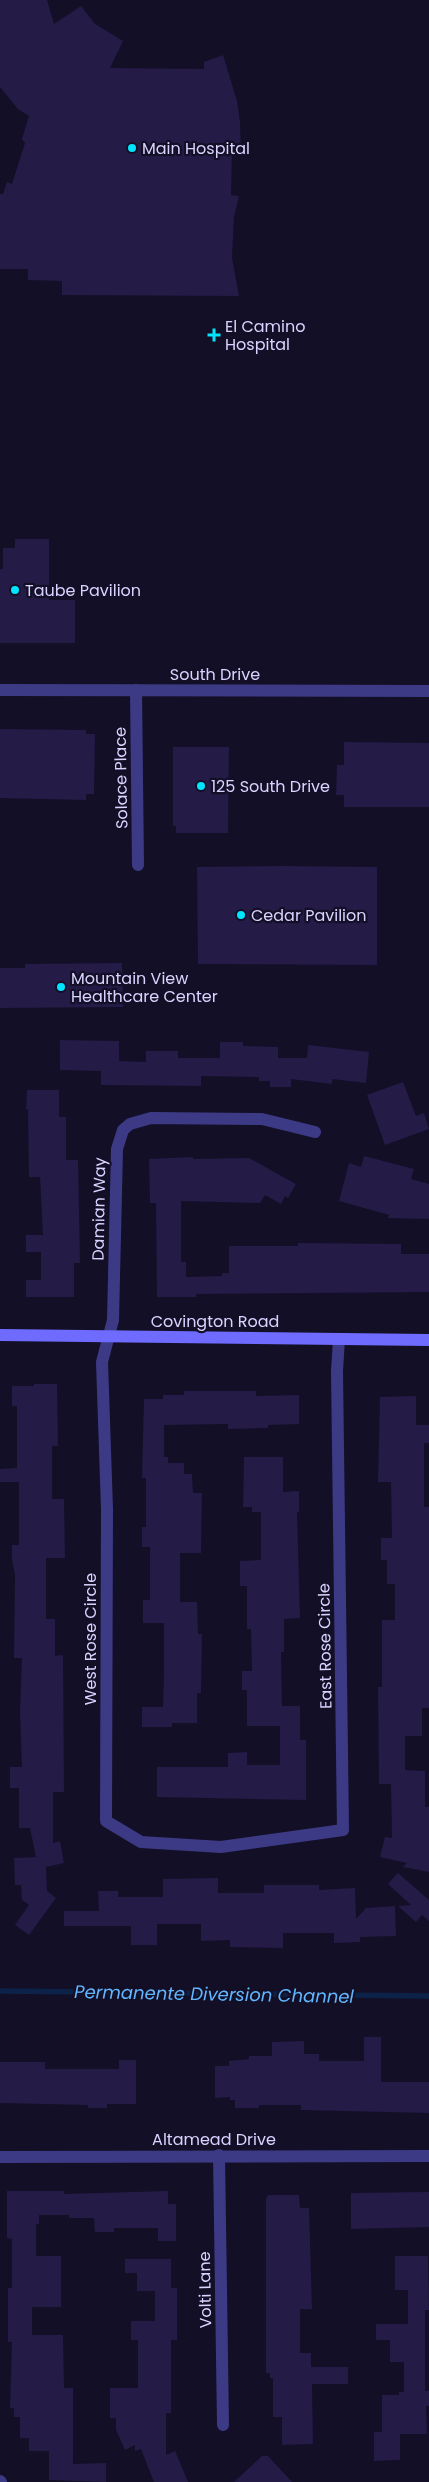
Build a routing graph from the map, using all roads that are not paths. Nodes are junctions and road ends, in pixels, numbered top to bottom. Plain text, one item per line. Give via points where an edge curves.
1 (0, 690) edge
2 (136, 690) junction
3 (429, 691) edge
4 (138, 865) dead end
5 (315, 1132) dead end
6 (0, 1335) edge
7 (108, 1337) junction
8 (339, 1338) junction
9 (429, 1340) edge
10 (221, 1847) joint
11 (219, 2155) junction
12 (429, 2156) edge
13 (0, 2157) edge
14 (223, 2425) dead end

1 - 2 street, South Drive
2 - 3 street, South Drive
2 - 4 street, Solace Place
5 - 7 street, Damian Way via 262,1119 179,1118 152,1118 130,1124 123,1130 117,1148 113,1320
6 - 7 street, Covington Road
7 - 8 street, Covington Road
7 - 10 street, West Rose Circle via 102,1362 107,1509 106,1821 141,1842
8 - 9 street, Covington Road
8 - 10 street, East Rose Circle via 343,1830
11 - 12 street, Altamead Drive
11 - 13 street, Altamead Drive
11 - 14 street, Volti Lane

